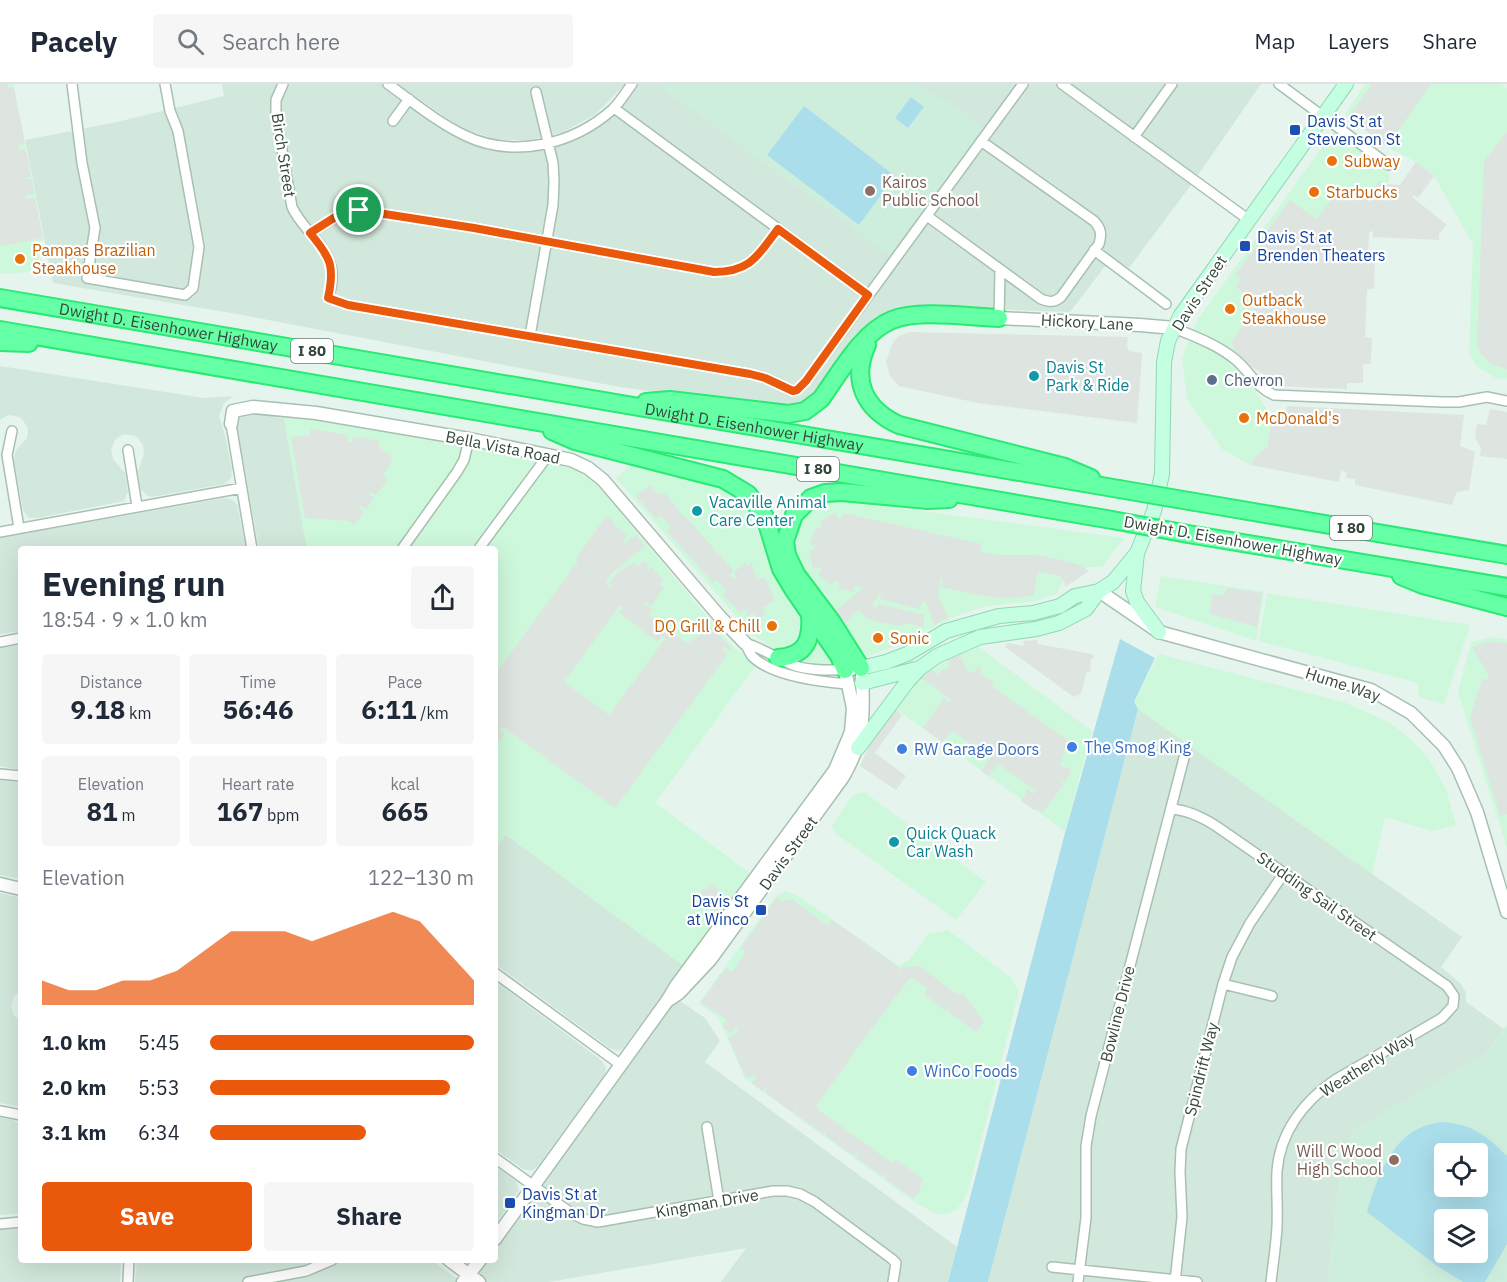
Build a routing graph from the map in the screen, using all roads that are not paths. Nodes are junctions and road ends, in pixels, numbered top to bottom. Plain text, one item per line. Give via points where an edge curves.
1 (72, 84) edge
2 (165, 84) edge
3 (283, 84) edge
4 (388, 84) edge
5 (632, 84) edge
6 (1023, 84) edge
7 (1062, 84) edge
8 (1172, 84) edge
9 (1279, 84) edge
10 (1346, 84) edge
11 (536, 92) dead end
12 (409, 99) junction
13 (614, 108) junction
14 (1323, 117) junction
15 (393, 122) dead end
16 (1134, 136) junction
17 (981, 141) junction
18 (549, 143) junction
19 (1389, 165) dead end
20 (927, 216) junction
21 (1249, 220) junction
22 (778, 229) junction
23 (310, 233) junction
24 (546, 242) junction
25 (1094, 250) junction
26 (1000, 270) junction
27 (868, 295) junction
28 (0, 298) edge
29 (1166, 304) dead end
30 (999, 318) junction
31 (1174, 328) junction
32 (0, 330) edge
33 (873, 333) junction
34 (530, 336) junction
35 (62, 340) junction
36 (0, 342) edge
37 (1507, 401) edge
38 (623, 405) junction
39 (523, 419) junction
40 (231, 424) joint
41 (12, 431) dead end
42 (469, 439) junction
43 (128, 450) dead end
44 (549, 454) junction
45 (242, 488) junction
46 (1119, 489) junction
47 (977, 497) junction
48 (137, 506) junction
49 (19, 528) junction
50 (0, 532) edge
51 (1434, 543) junction
52 (252, 546) edge
53 (404, 546) edge
54 (481, 546) edge
55 (1507, 546) edge
56 (1137, 553) junction
57 (1507, 555) edge
58 (1366, 563) junction
59 (1507, 587) edge
60 (1099, 591) junction
61 (1507, 607) edge
62 (810, 613) junction
63 (1160, 632) junction
64 (18, 639) edge
65 (0, 642) edge
66 (745, 643) junction
67 (778, 658) junction
68 (920, 668) junction
69 (854, 676) junction
70 (858, 748) junction
71 (1186, 750) dead end
72 (0, 774) edge
73 (18, 776) edge
74 (1171, 809) junction
75 (1284, 873) junction
76 (0, 884) edge
77 (18, 888) edge
78 (1507, 912) edge
79 (498, 975) edge
80 (1223, 984) junction
81 (1272, 996) dead end
82 (1454, 996) joint
83 (667, 1002) junction
84 (621, 1065) junction
85 (0, 1111) edge
86 (18, 1114) edge
87 (707, 1127) dead end
88 (498, 1160) edge
89 (533, 1186) junction
90 (718, 1201) junction
91 (18, 1222) edge
92 (0, 1224) edge
93 (498, 1235) edge
94 (129, 1263) edge
95 (325, 1263) edge
96 (452, 1263) edge
97 (478, 1263) edge
98 (1052, 1267) dead end
99 (1079, 1269) junction
100 (470, 1280) edge
101 (1175, 1281) edge
102 (128, 1282) edge
103 (248, 1282) edge
104 (893, 1282) edge
105 (1078, 1282) edge
106 (1197, 1282) edge
107 (1271, 1282) edge

1 - 2 street via 95,228 87,278 185,296 193,288 199,247 178,130
3 - 23 street, Birch Street via 276,100 276,116 292,207
4 - 12 street
5 - 13 street
6 - 17 street
7 - 16 street
8 - 16 street
9 - 14 street
10 - 14 main road, Davis Street
11 - 18 street
12 - 15 street
12 - 18 street via 465,136 480,141 513,147
13 - 18 street via 582,131
13 - 22 street
14 - 19 street
14 - 21 main road, Davis Street
16 - 21 street
17 - 20 street
17 - 25 street via 1097,225 1101,235
18 - 24 street via 554,181
20 - 26 street
20 - 27 street
21 - 31 main road, Davis Street
22 - 24 street via 750,263 728,272
22 - 27 street
23 - 24 street via 340,214 359,210
23 - 34 street, Birch Street via 331,266 328,298 348,305
24 - 34 street
25 - 26 street via 1055,302 1041,299
25 - 29 street
26 - 30 street
27 - 34 street, Birch Street via 805,382 793,391 750,374
28 - 38 highway, Dwight D. Eisenhower Highway / I 80
30 - 31 street, Hickory Lane
30 - 33 highway via 919,315 892,320
31 - 37 street via 1229,354 1274,395 1442,402 1487,397
31 - 56 main road, Davis Street via 1164,362 1162,474 1154,511
32 - 35 highway, Dwight D. Eisenhower Highway / I 80
33 - 38 highway via 821,399 806,411 773,413 670,400
33 - 46 highway via 863,354 861,382 874,410 885,418 899,425 1065,467
35 - 36 highway
35 - 39 highway, Dwight D. Eisenhower Highway / I 80
38 - 46 highway, Dwight D. Eisenhower Highway / I 80
39 - 47 highway, Dwight D. Eisenhower Highway / I 80
39 - 62 highway via 575,441 737,486 765,517 782,568
40 - 42 street, Bella Vista Road via 232,411 253,407 315,413
40 - 45 street
41 - 49 street via 7,454
42 - 44 street, Bella Vista Road
42 - 53 street via 457,472
43 - 48 street
44 - 54 street
44 - 66 street, Bella Vista Road via 588,468 603,480
45 - 48 street
45 - 52 street
46 - 51 highway, Dwight D. Eisenhower Highway / I 80, bridge
47 - 58 highway, Dwight D. Eisenhower Highway / I 80, bridge
47 - 69 highway via 928,500 825,493 811,498 794,514 785,541 787,555 796,574 832,622
48 - 49 street
49 - 50 street
51 - 55 highway
51 - 57 highway, Dwight D. Eisenhower Highway / I 80
56 - 60 main road, Davis Street via 1113,582
56 - 63 main road via 1133,591
58 - 59 highway, Dwight D. Eisenhower Highway / I 80
58 - 61 highway via 1423,585
60 - 63 street, Hume Way
60 - 68 main road, Davis Street via 1086,609 1059,623 980,637
60 - 69 main road, Davis Street via 1075,596 1060,606 999,616 946,631 907,654
62 - 67 highway via 810,639 804,648 793,656
62 - 69 highway
63 - 78 street, Hume Way via 1371,690 1411,713 1458,768
64 - 65 street
66 - 67 street, Bella Vista Road
66 - 69 street, Bella Vista Road via 753,656 786,673 825,682
67 - 69 street, Bella Vista Road via 794,665
68 - 69 main road, Davis Street
68 - 70 main road
69 - 70 street, Davis Street via 863,715
69 - 83 street, Davis Street via 851,732 835,770
70 - 83 street, Davis Street via 836,787 710,960
71 - 74 street, Bowline Drive
72 - 73 street
74 - 75 street, Studding Sail Street via 1206,819
74 - 99 street, Bowline Drive via 1091,1116
75 - 80 street, Spindrift Way via 1240,940
75 - 82 street, Studding Sail Street via 1447,986
76 - 77 street
79 - 84 street
80 - 81 street
80 - 101 street, Spindrift Way via 1181,1149 1182,1217
82 - 107 street, Weatherly Way via 1453,1006 1442,1018 1335,1080 1304,1106 1292,1123 1277,1170 1277,1228
83 - 84 street, Davis Street
84 - 89 street, Davis Street
85 - 86 street
87 - 90 street
88 - 89 street, Kingman Drive
89 - 90 street, Kingman Drive via 571,1213 598,1222
89 - 93 street, Davis Street
90 - 104 street, Kingman Drive via 773,1191 800,1194 892,1259 896,1263
91 - 92 street
94 - 102 street
95 - 103 street via 306,1271
96 - 100 street
97 - 100 street
98 - 99 street
99 - 101 street
99 - 105 street, Bowline Drive
101 - 106 street

